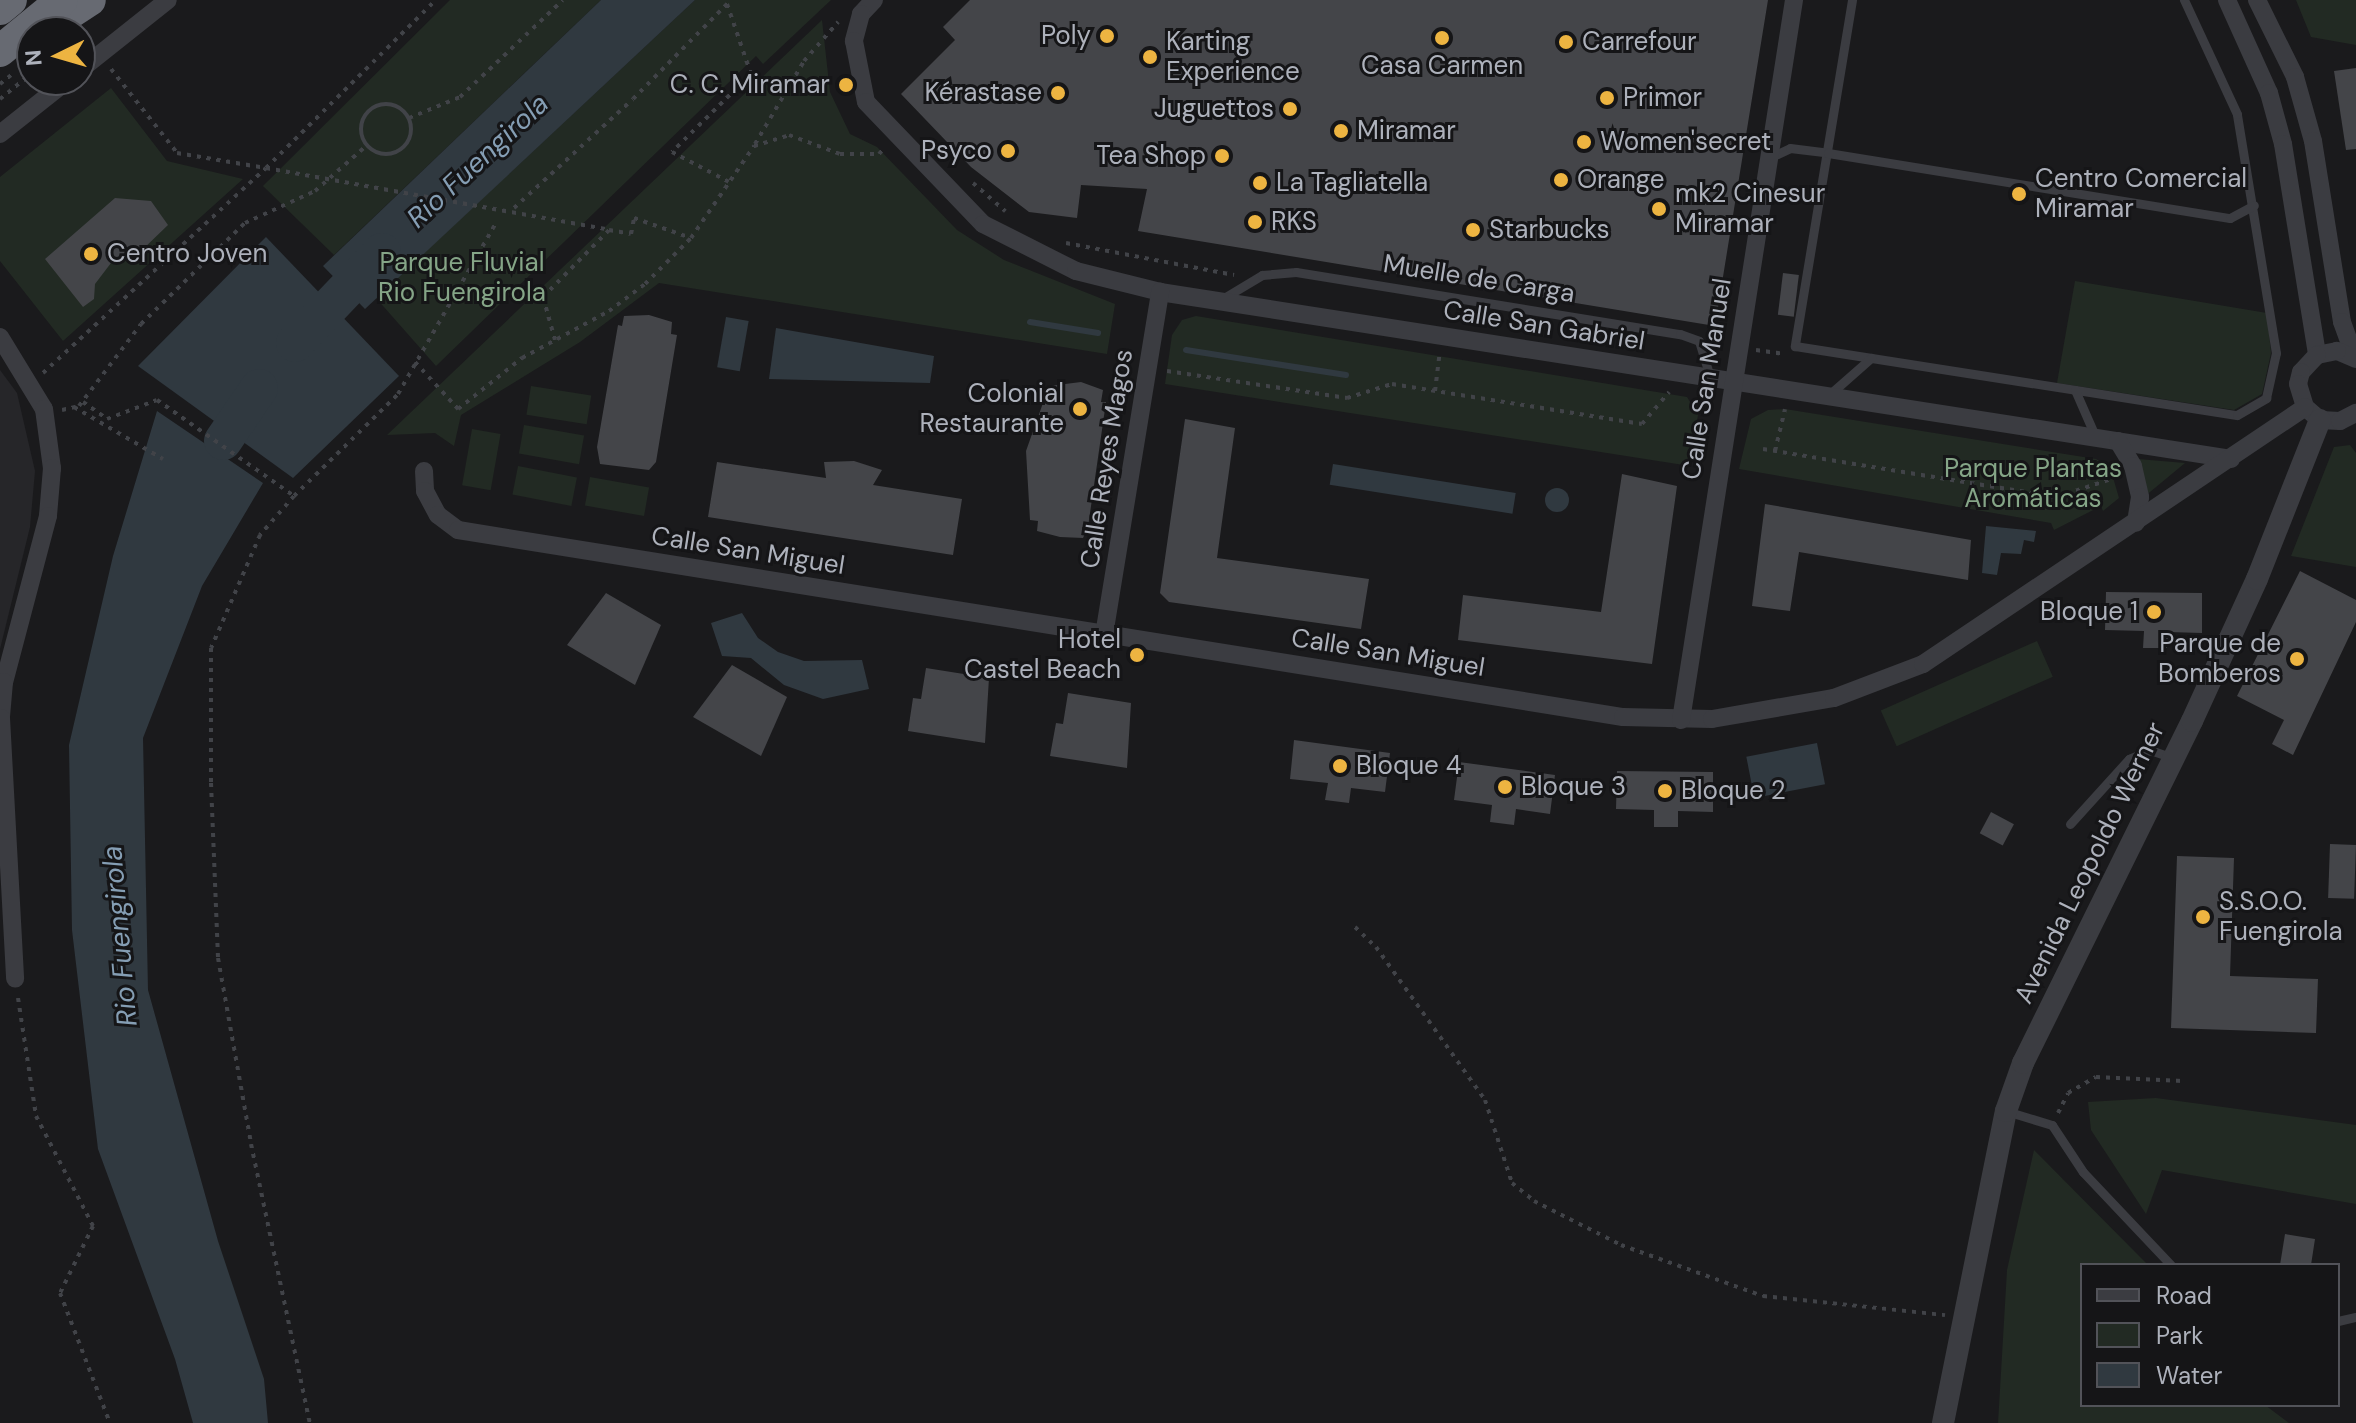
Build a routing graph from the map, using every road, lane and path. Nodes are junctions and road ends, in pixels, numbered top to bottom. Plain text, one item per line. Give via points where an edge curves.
1 (11, 0) edge
2 (62, 0) edge
3 (90, 0) edge
4 (168, 0) edge
5 (436, 0) edge
6 (563, 0) edge
7 (1794, 0) edge
8 (1852, 0) edge
9 (2184, 0) edge
10 (2227, 0) edge
11 (2257, 0) edge
12 (729, 2) edge
13 (868, 7) edge
14 (0, 9) edge
15 (65, 16) edge
16 (0, 53) edge
17 (100, 54) junction
18 (96, 57) edge
19 (16, 86) edge
20 (48, 96) edge
21 (0, 99) edge
22 (409, 118) junction
23 (0, 134) edge
24 (895, 137) junction
25 (366, 146) junction
26 (754, 146) junction
27 (1828, 153) junction
28 (1768, 159) junction
29 (266, 168) junction
30 (970, 180) dead end
31 (729, 182) junction
32 (2254, 205) junction
33 (514, 208) dead end
34 (1014, 216) dead end
35 (496, 223) dead end
36 (609, 230) junction
37 (691, 238) junction
38 (1059, 241) dead end
39 (1254, 279) junction
40 (1160, 292) junction
41 (1219, 301) junction
42 (0, 337) edge
43 (555, 340) junction
44 (1738, 348) junction
45 (1785, 355) dead end
46 (2317, 355) junction
47 (1439, 356) dead end
48 (1871, 358) junction
49 (2356, 358) edge
50 (415, 362) junction
51 (1167, 371) dead end
52 (1710, 379) junction
53 (1732, 382) junction
54 (31, 384) junction
55 (2075, 390) junction
56 (1435, 391) junction
57 (1669, 395) dead end
58 (1827, 397) junction
59 (83, 402) junction
60 (74, 407) junction
61 (44, 409) junction
62 (1785, 409) dead end
63 (2312, 413) junction
64 (2354, 418) edge
65 (2096, 438) junction
66 (2118, 441) junction
67 (1763, 449) dead end
68 (1775, 451) junction
69 (163, 459) dead end
70 (2231, 459) junction
71 (424, 471) dead end
72 (2114, 478) dead end
73 (294, 496) junction
74 (2136, 523) junction
75 (1104, 635) junction
76 (1681, 720) junction
77 (2173, 758) junction
78 (2070, 824) dead end
79 (1355, 927) dead end
80 (15, 979) joint
81 (2183, 1081) dead end
82 (2006, 1111) junction
83 (2052, 1125) junction
84 (2169, 1263) edge
85 (1963, 1316) junction
86 (110, 1423) edge
87 (310, 1423) edge
88 (1943, 1423) edge

1 - 14 highway
2 - 16 highway
3 - 15 highway
4 - 17 street
5 - 29 path
6 - 22 path via 460,97
7 - 28 street, Calle San Manuel
8 - 27 lane
9 - 32 lane via 2237,114
10 - 46 street via 2269,93 2283,144
11 - 49 street via 2295,77 2313,141 2342,322
12 - 31 path via 751,74 672,152
12 - 33 path
13 - 24 street, Calle San Gabriel via 854,41 858,83 866,102
13 - 26 path via 850,11 804,61
17 - 18 street
17 - 29 path via 177,153
19 - 21 path
20 - 23 street
22 - 25 path via 410,139 398,152 381,155
22 - 25 path via 394,105 370,109 361,131
24 - 26 path via 879,154 826,151 789,135
24 - 40 street, Calle San Gabriel via 983,224 1008,239 1076,271
25 - 59 path via 315,191 245,223 141,324
26 - 31 path
27 - 28 lane via 1790,148
27 - 32 lane via 2230,218
27 - 48 lane via 1795,346
28 - 44 street, Calle San Manuel
29 - 36 path, bridge
29 - 54 path
30 - 34 path
31 - 37 path
32 - 55 lane via 2276,353 2266,398 2237,415
35 - 50 path
36 - 37 path via 631,234 634,218
36 - 43 path via 543,297
37 - 43 path via 621,302
38 - 39 path
39 - 41 lane, Muelle de Carga
39 - 52 lane, Muelle de Carga via 1296,272 1680,334 1699,341
40 - 41 street, Calle San Gabriel
40 - 75 street, Calle Reyes Magos
41 - 52 street, Calle San Gabriel
42 - 54 street
43 - 50 path via 458,409
44 - 45 path
44 - 53 street, Calle San Manuel
46 - 49 street via 2337,351
46 - 63 street via 2301,372 2298,384
47 - 56 path
48 - 55 lane
48 - 58 lane
50 - 73 path via 398,394
51 - 56 path via 1347,398 1392,384
52 - 53 street, Calle San Gabriel
53 - 58 street, Calle San Gabriel
53 - 76 street, Calle San Manuel
54 - 61 street
55 - 65 lane
56 - 57 path via 1642,424
58 - 65 street, Calle San Gabriel
59 - 60 path
59 - 73 path via 107,419 157,400
60 - 61 path
60 - 69 path
61 - 80 street via 52,468 48,516 4,682 1,718
62 - 68 path
63 - 64 street
63 - 70 street, Calle San Miguel
63 - 77 street, Avenida Leopoldo Werner via 2257,579
65 - 66 street, Calle San Gabriel
66 - 70 street, Calle San Gabriel
66 - 74 street via 2133,466 2140,497
67 - 68 path
68 - 72 path via 2057,497
70 - 74 street, Calle San Miguel
71 - 75 street, Calle San Miguel via 425,491 438,515 458,530
73 - 87 path via 260,535 211,648 218,958
74 - 76 street, Calle San Miguel via 1923,664 1794,708
75 - 76 street, Calle San Miguel via 1623,717
77 - 78 lane via 2150,750 2129,759
77 - 82 street, Avenida Leopoldo Werner via 2029,1049
79 - 85 path via 1376,947 1485,1100 1512,1183 1534,1201 1621,1245 1763,1296
80 - 86 path via 36,1116 93,1226 60,1293
81 - 83 path via 2096,1077 2068,1093
82 - 83 lane
82 - 85 street, Avenida Leopoldo Werner
83 - 84 lane via 2083,1172
85 - 88 street, Avenida Leopoldo Werner

